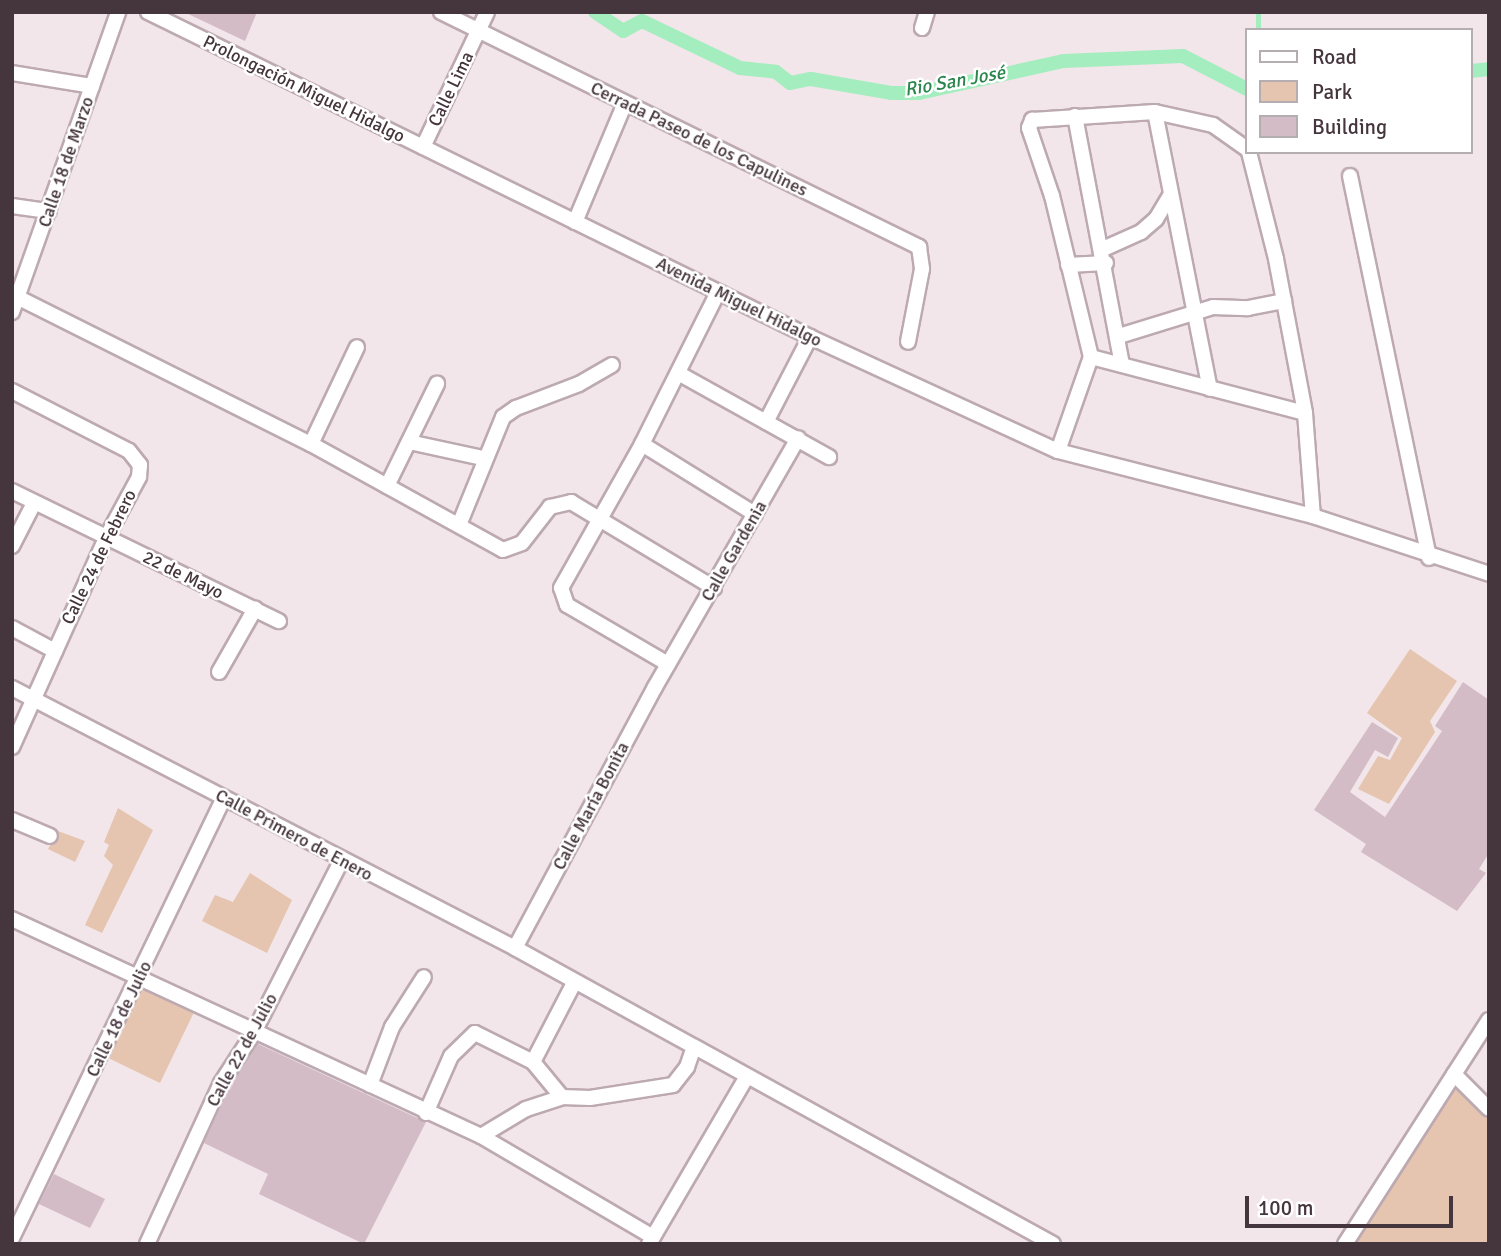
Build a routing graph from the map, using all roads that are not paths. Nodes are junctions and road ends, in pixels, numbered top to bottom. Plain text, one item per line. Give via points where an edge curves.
1 (118, 12) edge
2 (148, 12) edge
3 (442, 12) edge
4 (486, 12) edge
5 (928, 12) edge
6 (922, 28) dead end
7 (478, 31) junction
8 (12, 73) edge
9 (92, 86) junction
10 (625, 103) junction
11 (1155, 112) junction
12 (1075, 116) junction
13 (423, 147) junction
14 (1246, 149) edge
15 (1249, 154) edge
16 (1350, 176) dead end
17 (1170, 196) junction
18 (12, 206) edge
19 (49, 211) junction
20 (575, 222) junction
21 (1104, 256) junction
22 (1069, 265) junction
23 (718, 292) junction
24 (19, 298) junction
25 (1284, 301) junction
26 (1197, 311) junction
27 (12, 312) edge
28 (1119, 336) junction
29 (810, 337) junction
30 (908, 342) dead end
31 (357, 347) dead end
32 (1091, 357) junction
33 (612, 365) dead end
34 (1122, 365) junction
35 (678, 373) junction
36 (437, 384) dead end
37 (1210, 389) junction
38 (12, 391) edge
39 (1305, 413) junction
40 (766, 422) junction
41 (798, 438) junction
42 (409, 442) junction
43 (642, 443) junction
44 (311, 444) junction
45 (1058, 451) junction
46 (829, 457) dead end
47 (484, 458) junction
48 (387, 486) junction
49 (12, 491) edge
50 (34, 503) junction
51 (755, 514) junction
52 (1313, 516) junction
53 (600, 522) junction
54 (459, 525) junction
55 (106, 538) junction
56 (12, 547) edge
57 (1429, 558) junction
58 (1489, 574) edge
59 (713, 588) junction
60 (255, 609) junction
61 (279, 621) dead end
62 (12, 628) edge
63 (55, 651) junction
64 (668, 664) junction
65 (219, 672) dead end
66 (12, 688) edge
67 (33, 698) junction
68 (12, 747) edge
69 (224, 799) junction
70 (12, 820) edge
71 (50, 836) dead end
72 (342, 859) junction
73 (12, 919) edge
74 (515, 948) junction
75 (141, 976) junction
76 (424, 977) dead end
77 (574, 983) junction
78 (1489, 1020) edge
79 (253, 1034) junction
80 (694, 1047) junction
81 (533, 1062) junction
82 (1454, 1074) junction
83 (747, 1076) junction
84 (370, 1085) junction
85 (562, 1097) junction
86 (1489, 1109) edge
87 (426, 1113) junction
88 (481, 1136) junction
89 (12, 1238) edge
90 (651, 1240) edge
91 (147, 1244) edge
92 (1054, 1244) edge
93 (1345, 1244) edge

1 - 9 street, Calle 18 de Marzo
2 - 13 street, Prolongación Miguel Hidalgo
3 - 7 street, Cerrada Paseo de los Capulines
4 - 7 street, Calle Lima
5 - 6 street
7 - 10 street, Cerrada Paseo de los Capulines
7 - 13 street, Calle Lima
8 - 9 street
9 - 19 street, Calle 18 de Marzo
10 - 20 street
10 - 30 street, Cerrada Paseo de los Capulines via 919,247 922,269
11 - 12 street
11 - 14 street via 1213,125
11 - 17 street
12 - 21 street
12 - 22 street via 1032,120 1029,128
13 - 20 street, Avenida Miguel Hidalgo
15 - 25 street
16 - 57 street
17 - 21 street via 1156,219
17 - 26 street
18 - 19 street
19 - 24 street, Calle 18 de Marzo
20 - 23 street, Avenida Miguel Hidalgo
21 - 22 street
21 - 28 street
22 - 32 street
23 - 29 street, Avenida Miguel Hidalgo
23 - 35 street
24 - 27 street, Calle 18 de Marzo
24 - 44 street
25 - 26 street
25 - 39 street
26 - 28 street via 1168,324
26 - 37 street
28 - 34 street
29 - 40 street
29 - 45 street, Avenida Miguel Hidalgo
31 - 44 street
32 - 34 street
32 - 45 street
33 - 47 street via 503,417
34 - 37 street
35 - 40 street
35 - 43 street
36 - 42 street
37 - 39 street
38 - 55 street, Calle 24 de Febrero via 129,452 140,465 139,477
39 - 52 street
40 - 41 street
41 - 46 street
41 - 51 street, Calle Gardenia
42 - 47 street
42 - 48 street
43 - 51 street
43 - 53 street
44 - 48 street
45 - 52 street, Avenida Miguel Hidalgo
47 - 54 street
48 - 54 street
49 - 50 street, 22 de Mayo
50 - 55 street, 22 de Mayo
50 - 56 street
51 - 59 street, Calle Gardenia
52 - 57 street, Avenida Miguel Hidalgo
53 - 54 street via 571,502 560,502 550,507 522,543 503,550
53 - 59 street
53 - 64 street via 565,574 561,588 567,605
55 - 60 street, 22 de Mayo
55 - 63 street, Calle 24 de Febrero
57 - 58 street, Avenida Miguel Hidalgo
59 - 64 street, Calle Gardenia
60 - 61 street, 22 de Mayo
60 - 65 street
62 - 63 street
63 - 67 street, Calle 24 de Febrero
64 - 74 street, Calle María Bonita
66 - 67 street, Calle Primero de Enero
67 - 68 street, Calle 24 de Febrero
67 - 69 street, Calle Primero de Enero
69 - 72 street, Calle Primero de Enero
69 - 75 street, Calle 18 de Julio
70 - 71 street
72 - 74 street, Calle Primero de Enero
72 - 79 street, Calle 22 de Julio
73 - 75 street
74 - 77 street, Calle Primero de Enero
75 - 79 street
75 - 89 street, Calle 18 de Julio
76 - 84 street via 392,1027
77 - 80 street, Calle Primero de Enero
77 - 81 street
78 - 82 street
79 - 84 street
79 - 91 street, Calle 22 de Julio via 221,1083
80 - 83 street, Calle Primero de Enero
80 - 85 street via 687,1067 673,1085 590,1098
81 - 85 street
81 - 87 street via 475,1033 451,1056
82 - 86 street
82 - 93 street
83 - 90 street
83 - 92 street, Calle Primero de Enero
84 - 87 street
85 - 88 street via 526,1109
87 - 88 street
88 - 90 street

